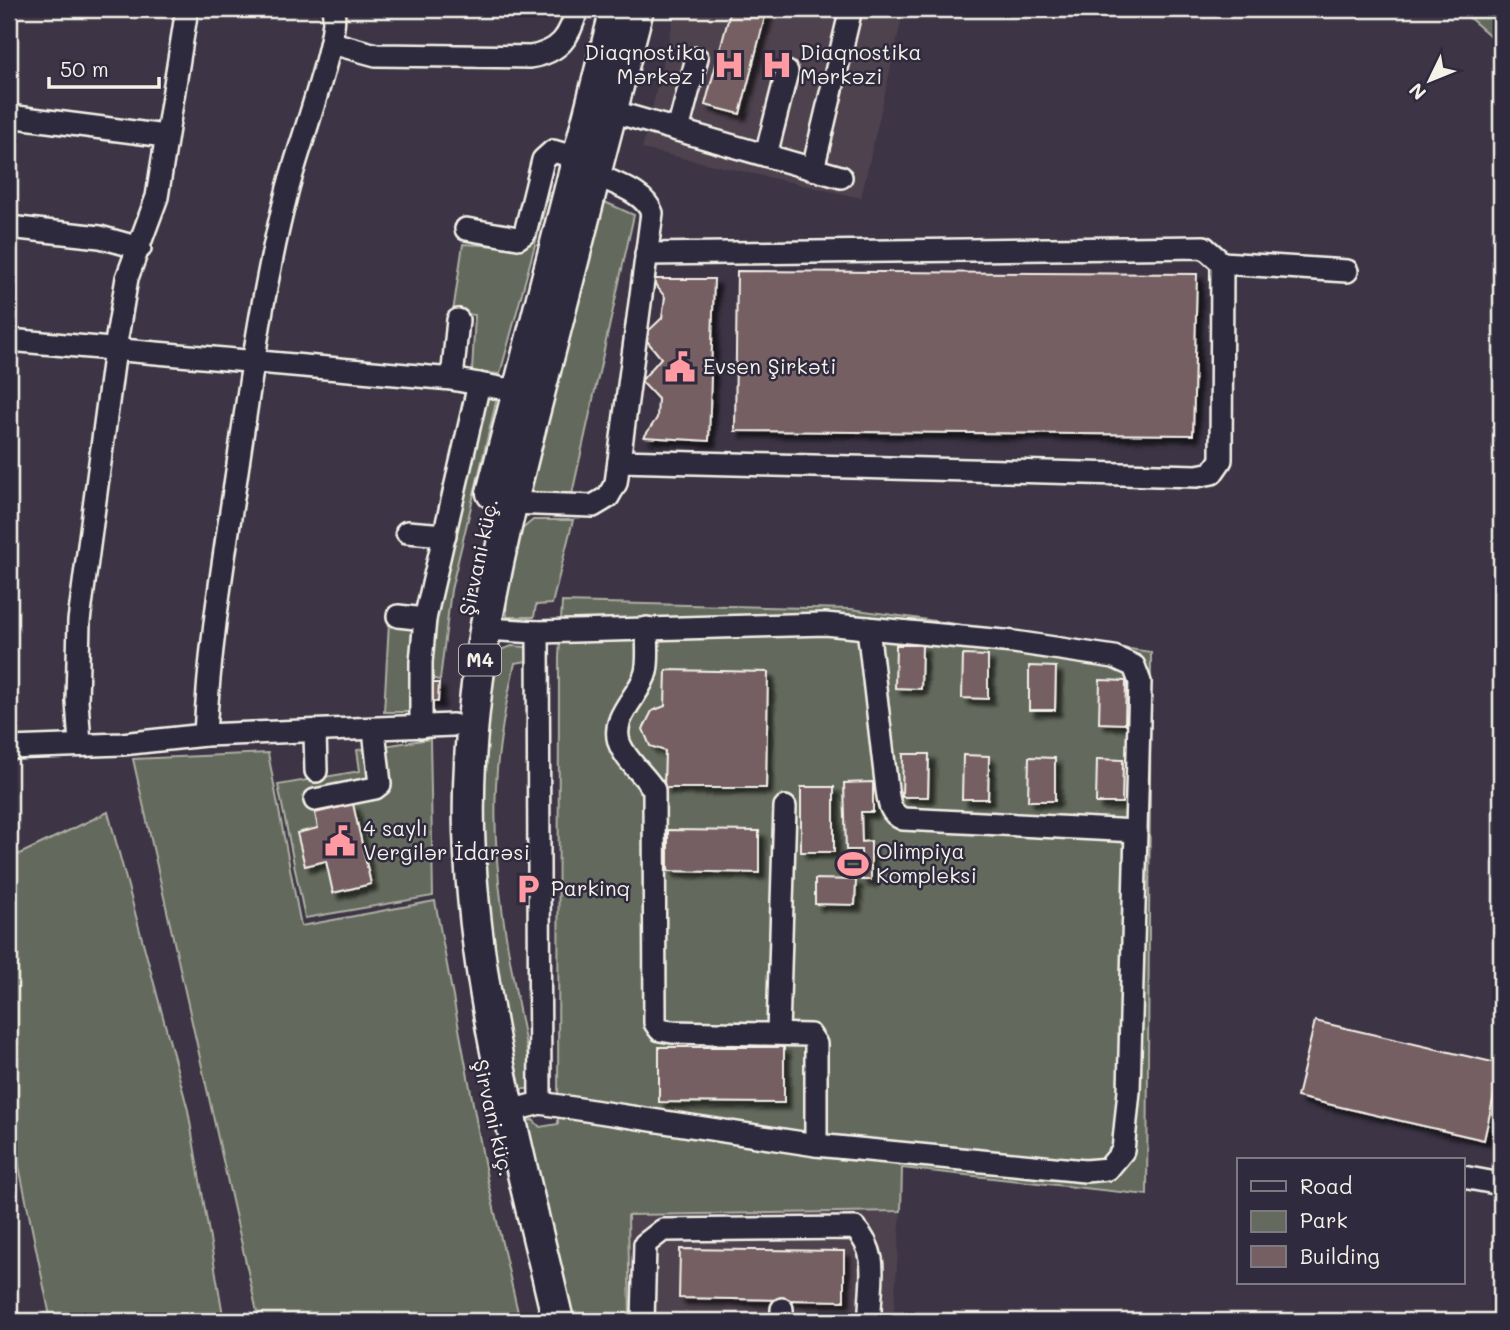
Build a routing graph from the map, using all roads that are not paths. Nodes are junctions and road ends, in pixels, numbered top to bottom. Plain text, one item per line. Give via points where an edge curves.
1 (187, 9) edge
2 (332, 9) edge
3 (577, 9) edge
4 (616, 9) edge
5 (638, 9) edge
6 (851, 9) edge
7 (332, 43) junction
8 (697, 58) dead end
9 (787, 72) dead end
10 (611, 111) junction
11 (9, 117) edge
12 (678, 130) junction
13 (164, 136) junction
14 (766, 155) junction
15 (586, 166) junction
16 (813, 169) junction
17 (841, 177) dead end
18 (9, 228) edge
19 (466, 229) dead end
20 (140, 248) junction
21 (646, 254) junction
22 (1222, 263) junction
23 (1347, 271) dead end
24 (458, 320) dead end
25 (9, 340) edge
26 (115, 348) junction
27 (253, 361) junction
28 (452, 379) junction
29 (479, 384) junction
30 (516, 391) junction
31 (619, 461) junction
32 (510, 503) junction
33 (407, 532) dead end
34 (445, 536) junction
35 (398, 616) dead end
36 (425, 618) junction
37 (647, 628) junction
38 (868, 628) junction
39 (484, 629) junction
40 (538, 632) junction
41 (453, 726) junction
42 (421, 727) junction
43 (374, 730) junction
44 (315, 732) junction
45 (205, 735) junction
46 (80, 744) junction
47 (9, 748) edge
48 (316, 771) dead end
49 (315, 800) dead end
50 (785, 807) dead end
51 (1136, 831) junction
52 (778, 1032) junction
53 (540, 1104) junction
54 (510, 1111) junction
55 (816, 1145) junction
56 (1464, 1177) edge
57 (1501, 1184) edge
58 (870, 1311) dead end
59 (539, 1321) edge
60 (558, 1321) edge
61 (643, 1321) edge

1 - 13 street
2 - 7 street
3 - 7 street via 566,40 547,54 530,57 376,55
4 - 15 highway, Şirvani küç. / M4
5 - 10 highway, M4
6 - 16 street
7 - 27 street via 266,273
8 - 12 street
9 - 14 street
10 - 12 street
10 - 15 highway, M4
11 - 13 street
12 - 14 street
13 - 20 street via 157,197
14 - 16 street
15 - 19 street via 553,152 547,154 525,233 518,238
15 - 21 street via 649,204 652,213
15 - 30 highway, Şirvani küç. / M4
15 - 32 highway, M4
16 - 17 street
18 - 20 street via 100,237
20 - 26 street via 127,278
21 - 22 street via 1204,247
21 - 31 street
22 - 23 street
22 - 31 street via 1221,460 1212,474
24 - 28 street
25 - 26 street
26 - 27 street
26 - 46 street via 79,621
27 - 28 street
27 - 45 street via 207,680
28 - 29 street
29 - 30 street
29 - 34 street
30 - 41 highway, Şirvani küç. / M4 via 463,630
31 - 32 street via 616,483 608,497 593,506
32 - 39 highway, M4
33 - 34 street
34 - 36 street
35 - 36 street
36 - 42 street
37 - 38 street via 825,624
37 - 40 street
37 - 52 street via 647,669 641,687 621,715 618,730 628,759 654,790 655,1023 660,1030 672,1032
38 - 51 street via 888,798 896,817
38 - 51 street via 1014,642 1114,657 1134,666 1140,682
39 - 40 street
39 - 54 highway, M4 via 473,729 469,830 480,965
40 - 53 street
41 - 42 street
41 - 59 highway, Şirvani küç. / M4 via 452,842 462,965
42 - 43 street
43 - 44 street
43 - 49 street via 380,783 375,788
44 - 45 street
44 - 48 street
45 - 46 street
46 - 47 street
50 - 52 street
51 - 55 street via 1129,1091 1123,1151 1116,1162 1100,1171 1085,1171
52 - 55 street via 810,1035 816,1044
53 - 54 street
53 - 55 street
54 - 60 highway, M4
56 - 57 street
58 - 61 street via 872,1257 868,1242 855,1228 663,1230 645,1244

